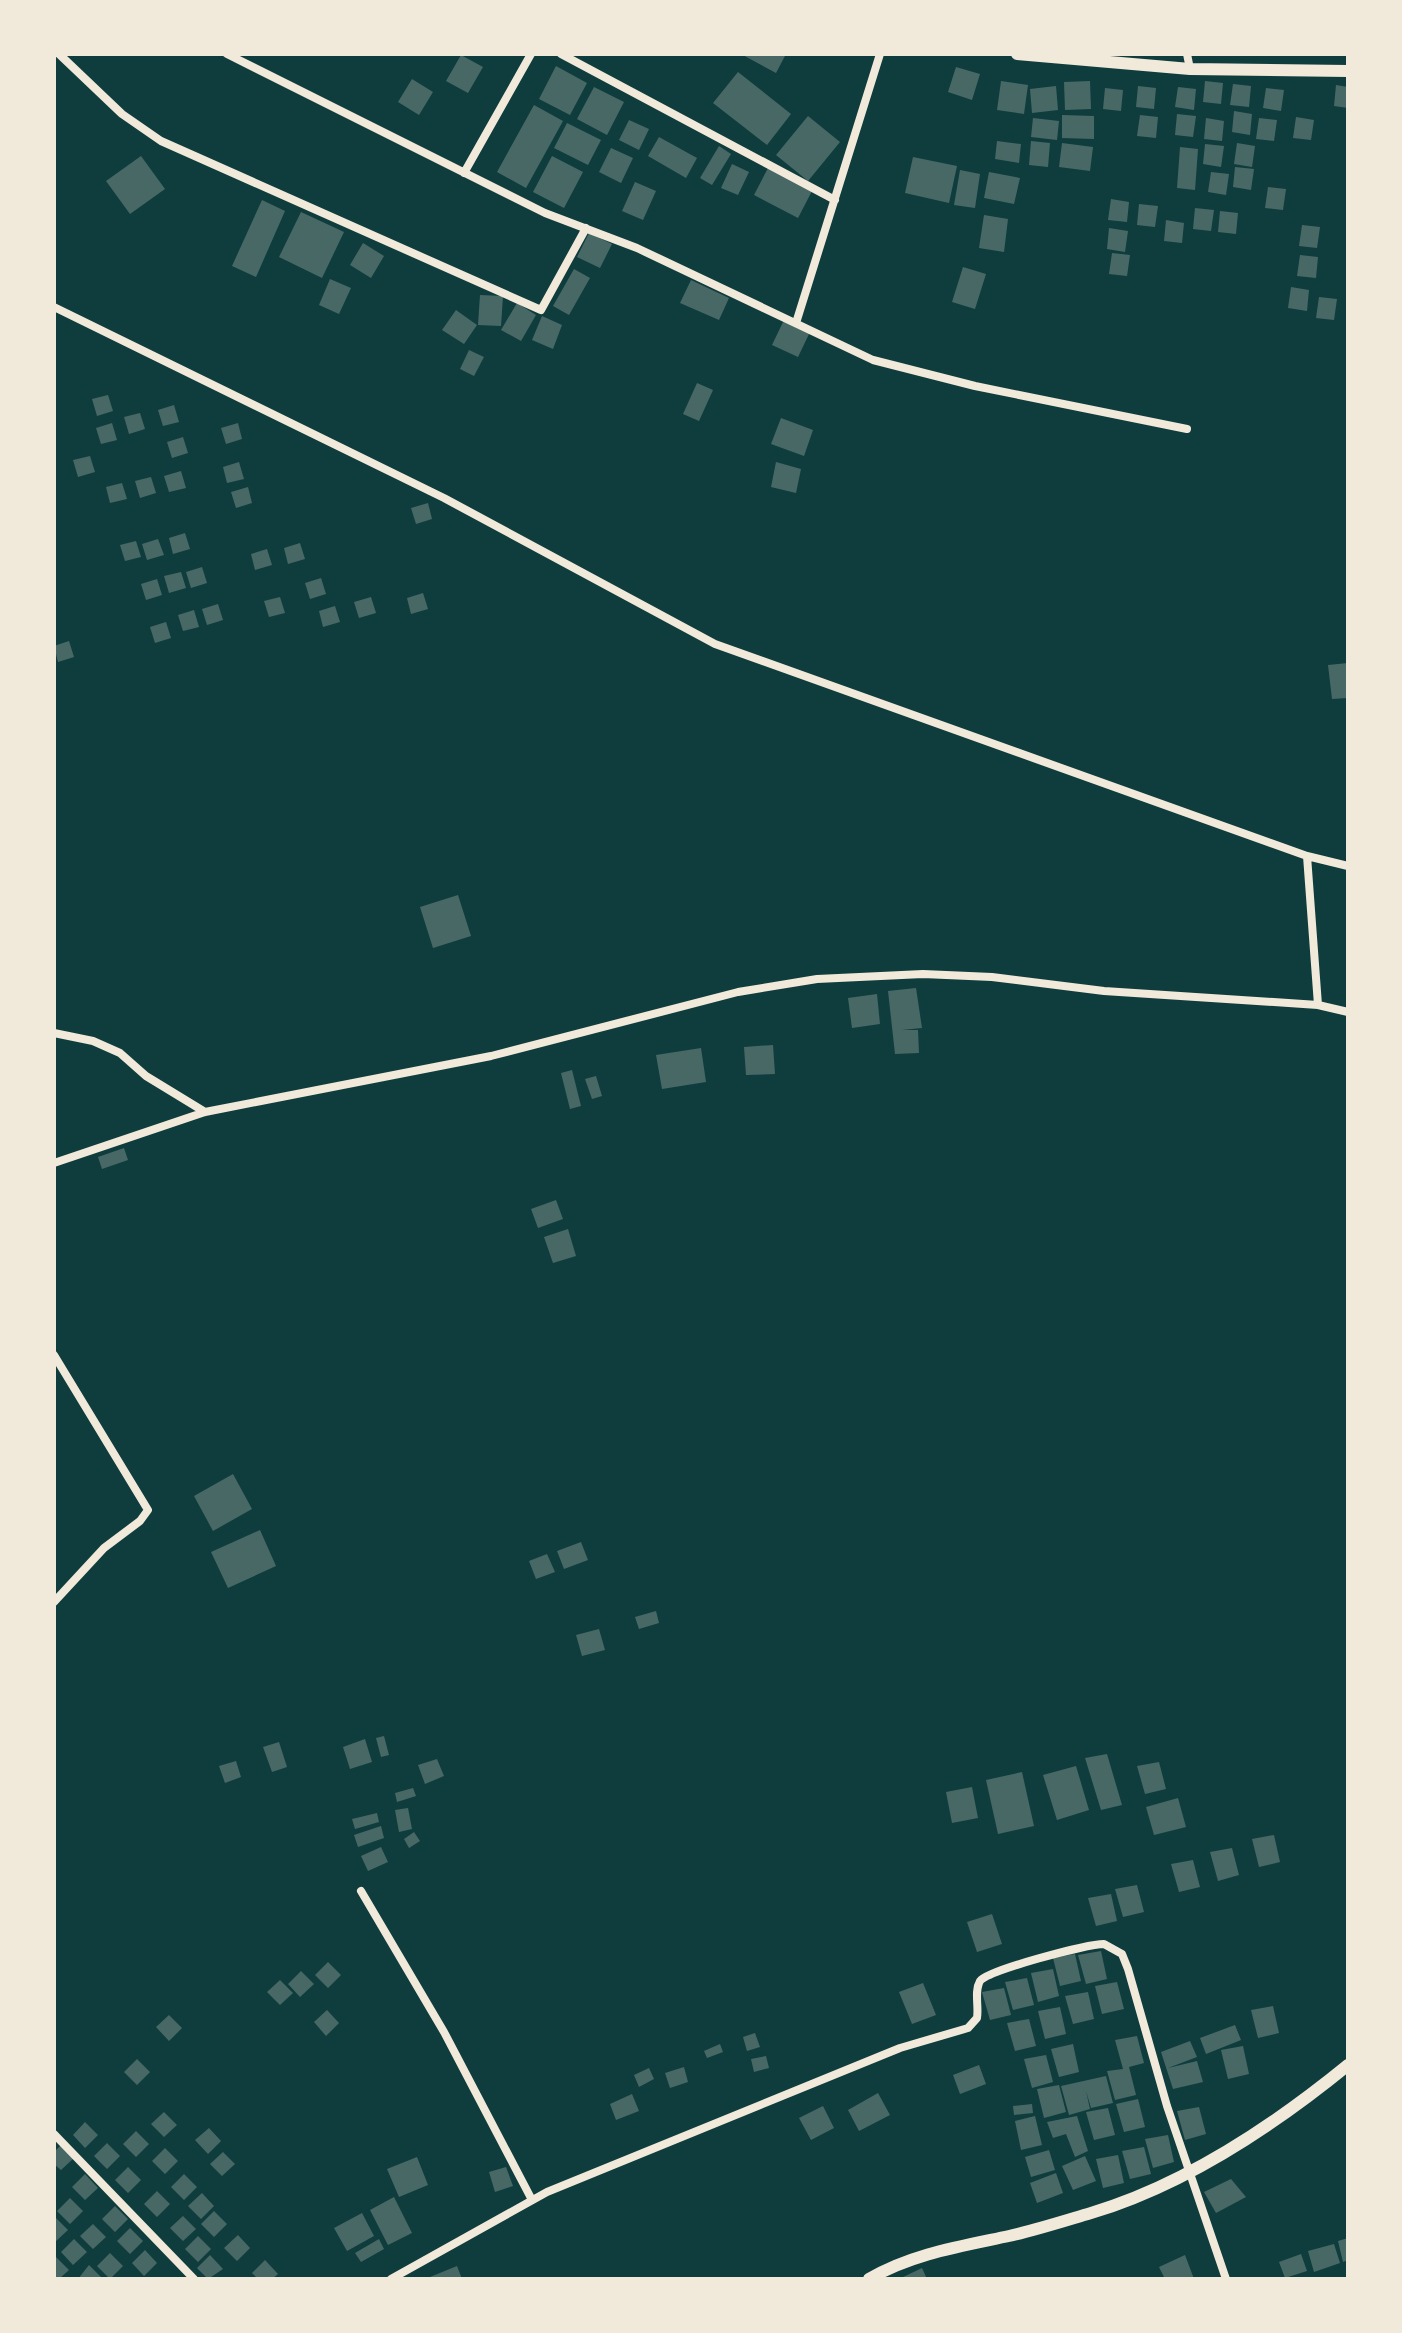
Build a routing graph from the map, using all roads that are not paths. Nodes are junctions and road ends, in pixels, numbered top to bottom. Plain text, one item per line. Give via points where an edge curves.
1 (59, 54) edge
2 (227, 54) edge
3 (531, 54) edge
4 (561, 54) edge
5 (880, 54) edge
6 (1017, 54) edge
7 (1187, 54) edge
8 (1190, 69) junction
9 (1348, 71) edge
10 (464, 173) junction
11 (835, 200) junction
12 (586, 228) junction
13 (54, 307) edge
14 (796, 323) junction
15 (1187, 429) dead end
16 (1307, 856) junction
17 (1348, 866) edge
18 (1318, 1005) junction
19 (1348, 1012) edge
20 (54, 1033) edge
21 (205, 1112) junction
22 (54, 1163) edge
23 (54, 1355) edge
24 (54, 1602) edge
25 (361, 1891) dead end
26 (1348, 2065) edge
27 (54, 2134) edge
28 (1191, 2171) junction
29 (532, 2200) junction
30 (887, 2275) edge
31 (194, 2279) edge
32 (391, 2279) edge
33 (869, 2279) edge
34 (1226, 2279) edge

1 - 12 street via 122,114 161,141 541,310
2 - 10 street
3 - 10 street
4 - 11 street
5 - 11 street
6 - 8 street
7 - 8 street
8 - 9 street
10 - 12 street
11 - 14 street
12 - 14 street
13 - 16 street via 444,498 715,644
14 - 15 street via 861,355 912,371
16 - 17 street
16 - 18 street
18 - 19 street
18 - 21 street via 1104,991 992,977 817,979 738,992 491,1056
20 - 21 street via 120,1053 146,1076
21 - 22 street
23 - 24 street via 148,1510
25 - 29 street via 444,2032
26 - 28 street via 1308,2097
27 - 31 street
28 - 29 street via 1122,1954 1094,1944 984,1978 978,1987 977,2018 968,2028 900,2048
28 - 30 street via 1094,2212 951,2248
28 - 34 street
29 - 32 street
30 - 33 street

